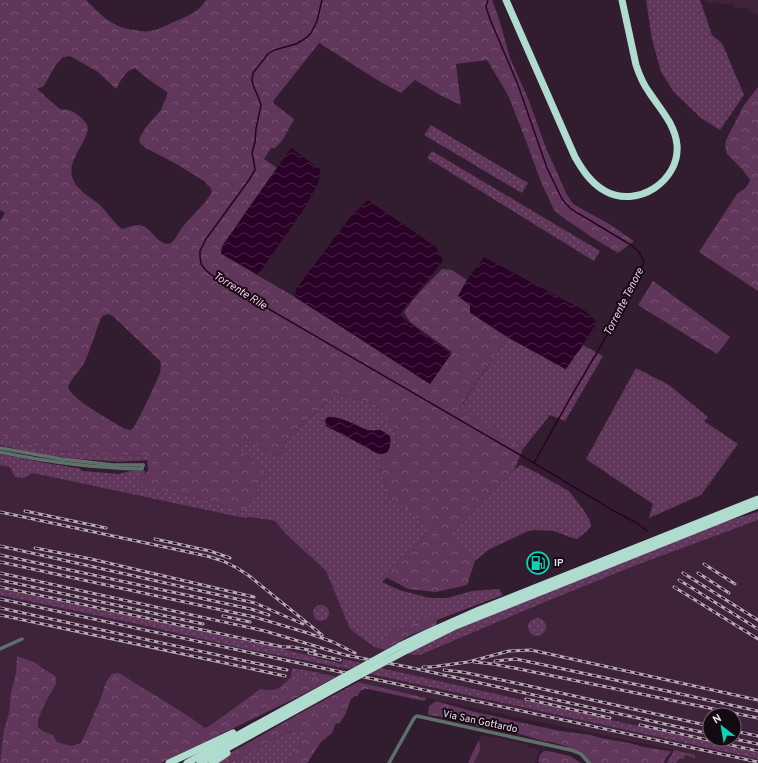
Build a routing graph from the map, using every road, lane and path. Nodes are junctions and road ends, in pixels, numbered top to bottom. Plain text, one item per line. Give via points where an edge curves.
1 (506, 0) edge
2 (622, 0) edge
3 (0, 448) edge
4 (0, 452) edge
5 (758, 494) edge
6 (758, 499) edge
7 (758, 505) edge
8 (758, 509) edge
9 (729, 513) junction
10 (22, 639) dead end
11 (0, 649) edge
12 (272, 720) junction
13 (169, 763) edge
14 (187, 763) edge
15 (200, 763) edge
16 (212, 763) edge
17 (389, 763) edge
18 (589, 763) edge

1 - 2 highway via 575,157 597,186 617,196 631,197 662,184 675,164 677,147 668,120 643,83 636,65
3 - 4 street via 61,460 143,465 142,469 107,468
5 - 9 highway
6 - 9 highway
7 - 9 highway
8 - 9 highway
9 - 12 highway, bridge via 453,627
9 - 12 highway, bridge via 450,622 340,679
10 - 11 street
12 - 13 highway via 234,732
12 - 14 highway
12 - 15 highway
12 - 16 highway
17 - 18 street, Via San Gottardo via 417,716 571,750 581,754

